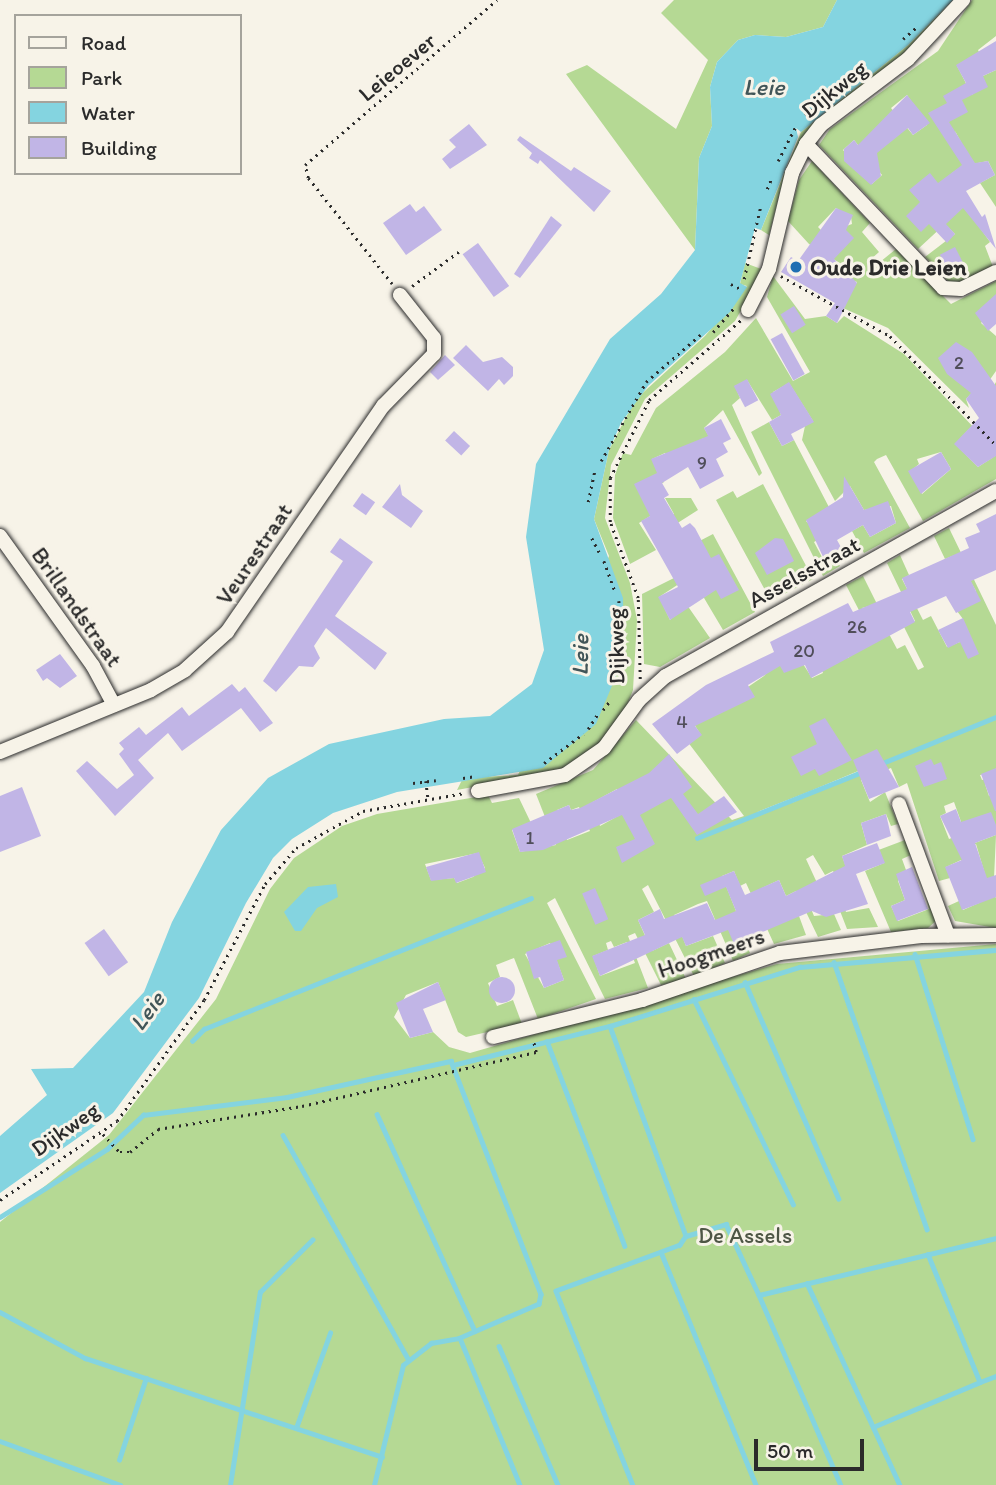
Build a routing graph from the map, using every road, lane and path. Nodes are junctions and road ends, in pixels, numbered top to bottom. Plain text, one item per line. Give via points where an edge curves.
1 (497, 0) edge
2 (963, 0) edge
3 (816, 105) dead end
4 (805, 115) dead end
5 (795, 127) dead end
6 (806, 144) junction
7 (778, 162) dead end
8 (772, 177) dead end
9 (767, 189) dead end
10 (761, 204) dead end
11 (461, 250) dead end
12 (769, 269) junction
13 (996, 272) edge
14 (744, 279) dead end
15 (731, 284) dead end
16 (400, 295) junction
17 (748, 310) joint
18 (713, 332) dead end
19 (700, 335) dead end
20 (996, 445) edge
21 (601, 461) dead end
22 (595, 470) dead end
23 (996, 491) edge
24 (588, 502) dead end
25 (0, 536) edge
26 (593, 537) dead end
27 (599, 552) dead end
28 (604, 561) dead end
29 (615, 592) dead end
30 (620, 601) dead end
31 (623, 639) dead end
32 (639, 700) junction
33 (609, 702) dead end
34 (114, 705) junction
35 (603, 710) dead end
36 (597, 715) dead end
37 (589, 729) dead end
38 (583, 734) dead end
39 (0, 752) edge
40 (544, 763) dead end
41 (476, 776) dead end
42 (463, 778) dead end
43 (436, 780) dead end
44 (426, 781) junction
45 (413, 783) dead end
46 (478, 792) joint
47 (428, 798) junction
48 (899, 804) dead end
49 (996, 934) edge
50 (948, 935) junction
51 (493, 1037) dead end
52 (536, 1052) dead end
53 (102, 1132) junction
54 (0, 1200) edge

1 - 16 path, Leieoever via 305,165 308,178
2 - 6 street, Dijkweg via 908,60 821,125
3 - 4 path
5 - 7 path
6 - 12 street, Dijkweg via 792,173
6 - 13 street via 943,288 961,289
8 - 9 path
10 - 14 path
11 - 16 path
12 - 17 street, Dijkweg
12 - 20 path via 890,336
15 - 18 path via 744,290 725,323
16 - 34 street, Veurestraat via 434,338 433,354 364,432 227,632 185,670
17 - 32 path, Dijkweg via 726,337 649,400 610,478 610,522 641,618
19 - 21 path via 646,382
22 - 24 path
23 - 32 street, Asselsstraat via 666,676
25 - 34 street, Brillandstraat via 93,666
26 - 27 path
28 - 29 path
30 - 31 path
32 - 46 street, Dijkweg via 604,748 565,775
33 - 35 path
34 - 39 street, Veurestraat
36 - 37 path
38 - 40 path
41 - 42 path
43 - 44 path
44 - 45 path
44 - 47 path
46 - 47 path, Dijkweg
47 - 53 path, Dijkweg via 340,819 296,848 265,884 204,1000 124,1112
48 - 50 street
49 - 50 street, Hoogmeers
50 - 51 street, Hoogmeers via 780,953 642,1000
52 - 53 path via 302,1106 158,1129 130,1152 120,1152
53 - 54 path, Dijkweg

